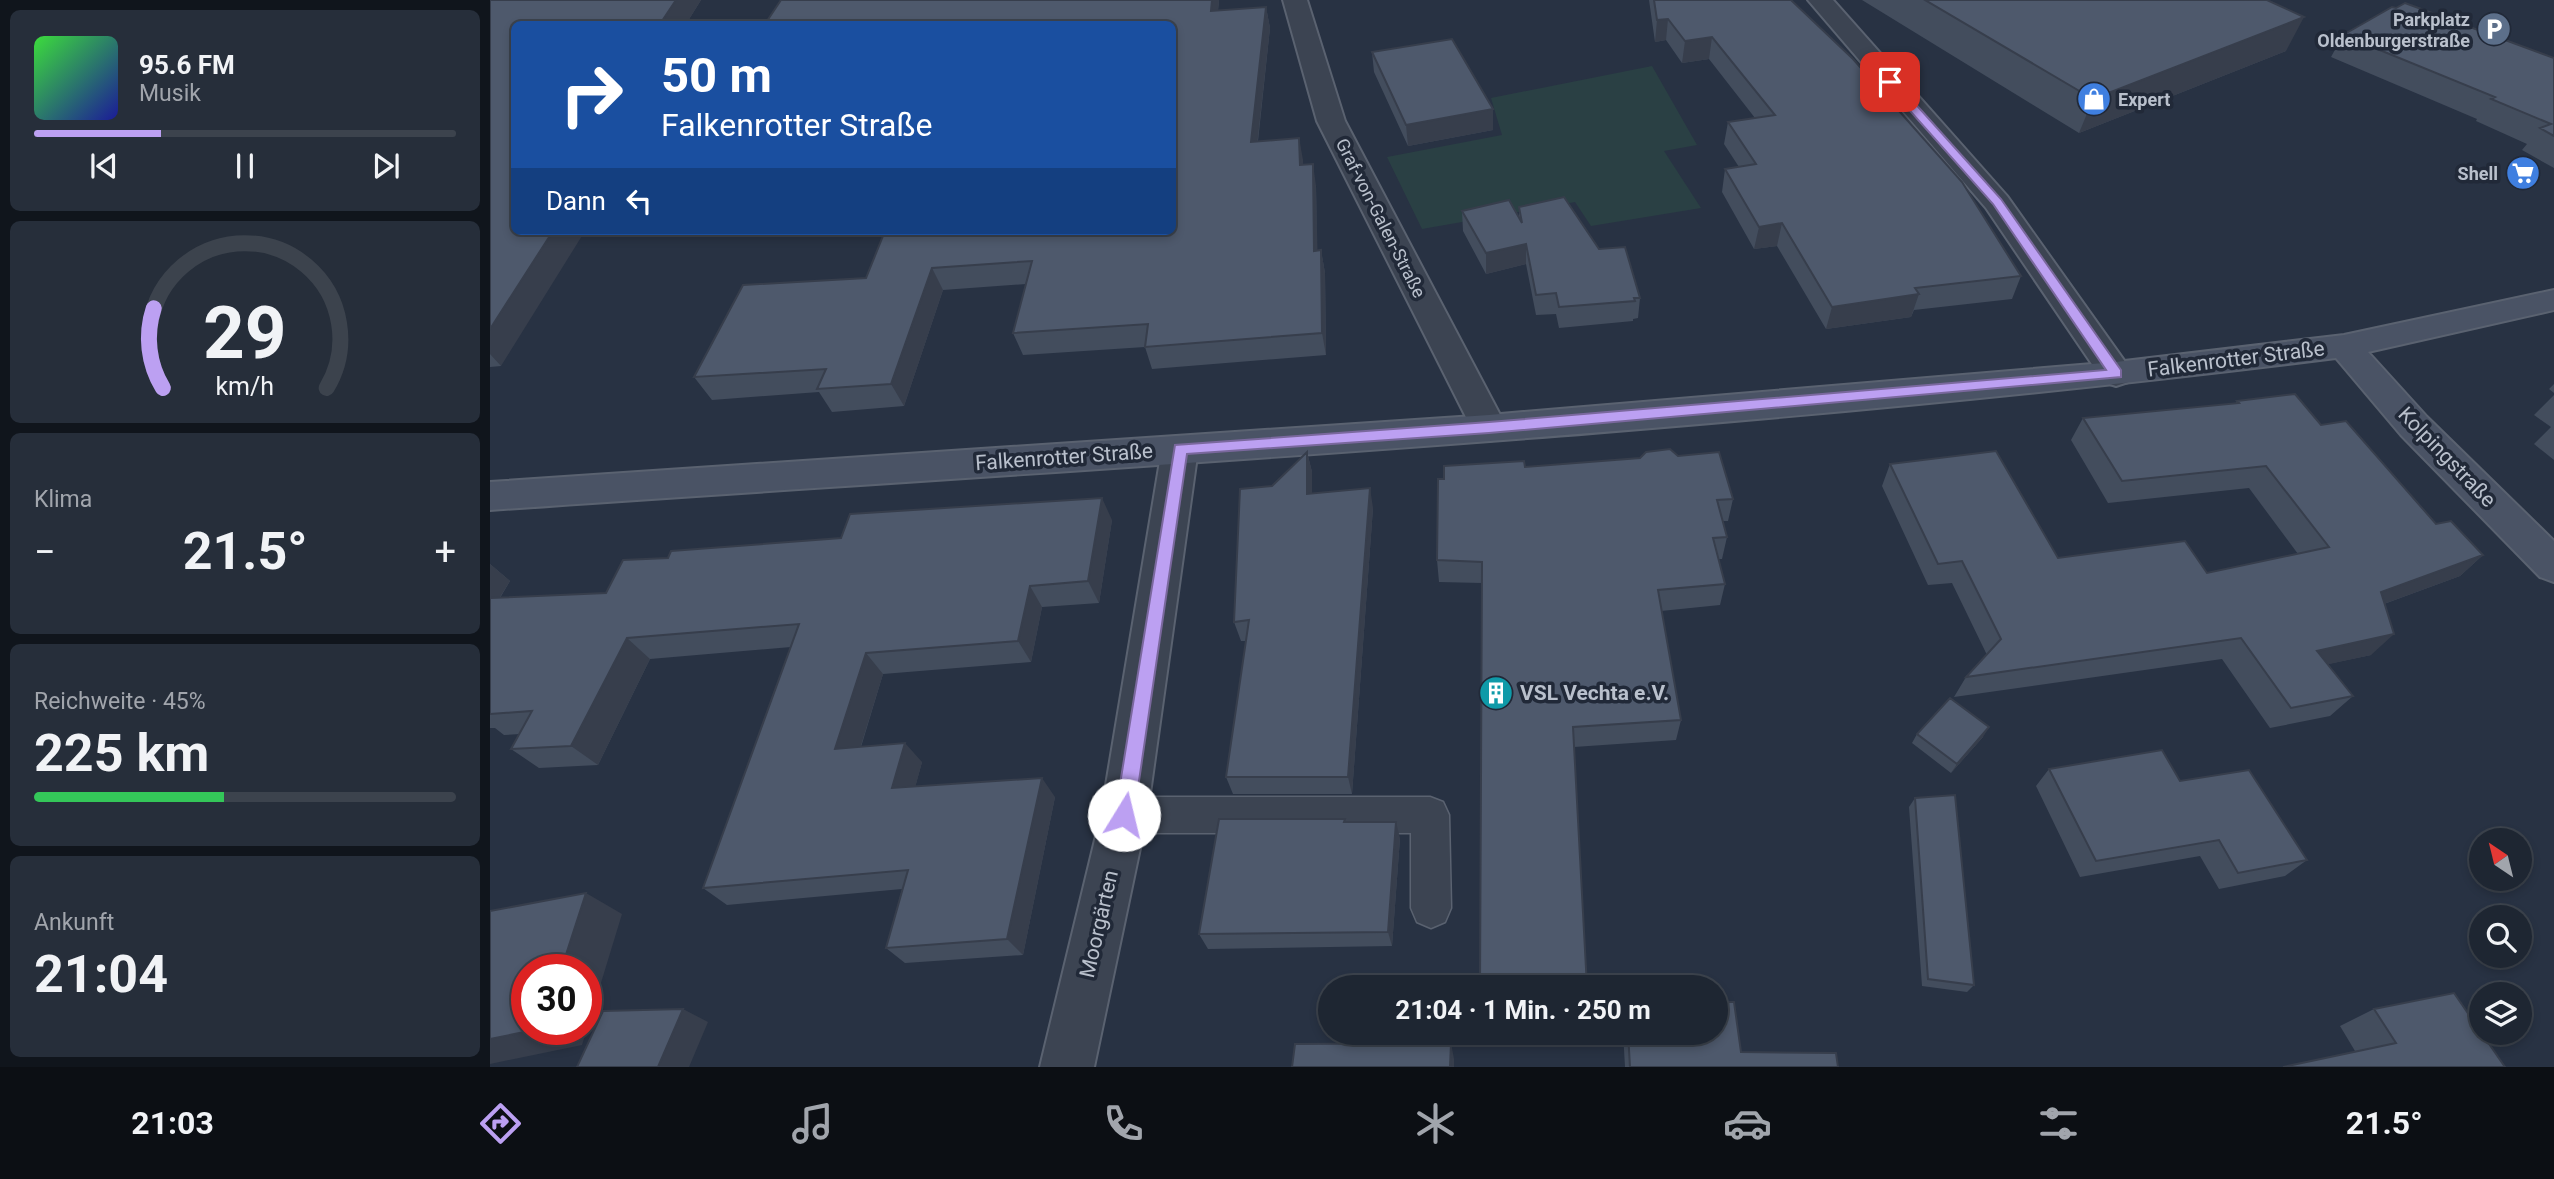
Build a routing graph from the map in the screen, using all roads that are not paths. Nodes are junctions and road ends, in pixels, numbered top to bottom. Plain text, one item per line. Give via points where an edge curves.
1 (1295, 0) edge
2 (1820, 0) edge
3 (2554, 300) edge
4 (2344, 346) junction
5 (2116, 374) junction
6 (1489, 428) junction
7 (1180, 449) junction
8 (490, 496) edge
9 (2554, 566) edge
10 (1124, 815) junction
11 (1431, 908) dead end
12 (1067, 1067) edge

1 - 6 street, Graf-von-Galen-Straße via 1331,121
2 - 5 street via 1997,202
3 - 4 street, Falkenrotter Straße
4 - 5 street, Falkenrotter Straße
4 - 9 street, Kolpingstraße via 2414,426
5 - 6 street, Falkenrotter Straße
6 - 7 street, Falkenrotter Straße
7 - 8 street, Falkenrotter Straße
7 - 10 street, Moorgärten
10 - 11 lane via 1430,815
10 - 12 street, Moorgärten

